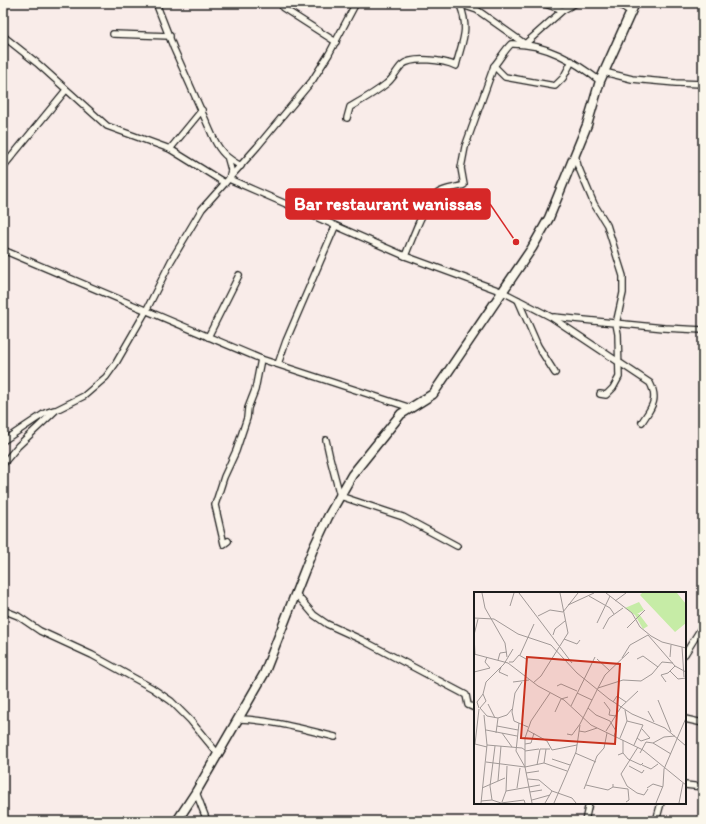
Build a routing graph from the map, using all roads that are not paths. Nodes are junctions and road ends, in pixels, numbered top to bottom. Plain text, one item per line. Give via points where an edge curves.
1 (156, 3) edge
2 (286, 3) edge
3 (356, 3) edge
4 (531, 3) edge
5 (576, 3) edge
6 (612, 3) edge
7 (635, 3) edge
8 (458, 4) edge
9 (563, 10) junction
10 (631, 12) junction
11 (113, 34) dead end
12 (3, 36) edge
13 (170, 36) junction
14 (336, 42) junction
15 (525, 44) junction
16 (572, 61) junction
17 (494, 66) junction
18 (604, 72) junction
19 (600, 81) junction
20 (703, 84) edge
21 (66, 90) junction
22 (202, 110) junction
23 (347, 118) dead end
24 (170, 149) junction
25 (575, 155) junction
26 (228, 159) junction
27 (241, 166) junction
28 (3, 167) edge
29 (227, 181) junction
30 (335, 227) junction
31 (3, 250) edge
32 (405, 256) junction
33 (239, 275) dead end
34 (503, 292) junction
35 (518, 300) junction
36 (146, 311) junction
37 (551, 317) junction
38 (616, 324) junction
39 (703, 330) edge
40 (208, 337) junction
41 (261, 359) junction
42 (618, 363) junction
43 (278, 364) junction
44 (555, 373) dead end
45 (600, 394) dead end
46 (411, 408) junction
47 (56, 410) junction
48 (642, 422) dead end
49 (326, 440) dead end
50 (3, 442) edge
51 (3, 464) edge
52 (340, 496) junction
53 (228, 541) dead end
54 (458, 546) dead end
55 (296, 594) junction
56 (3, 610) edge
57 (703, 625) edge
58 (686, 652) edge
59 (474, 708) edge
60 (239, 719) junction
61 (686, 719) edge
62 (703, 723) edge
63 (335, 737) dead end
64 (218, 754) junction
65 (686, 785) edge
66 (703, 787) edge
67 (196, 792) junction
68 (589, 804) edge
69 (661, 804) edge
70 (177, 821) edge
71 (207, 821) edge
72 (585, 821) edge
73 (656, 821) edge

1 - 13 street
2 - 14 street via 283,8
3 - 14 street
4 - 9 street via 542,3
5 - 9 street
6 - 10 street
7 - 10 main road
8 - 15 street via 477,10
8 - 23 street via 466,30 456,66 436,61 407,62 388,83 350,107
9 - 15 street
10 - 18 main road
11 - 13 street
12 - 21 street
13 - 22 street
14 - 27 street via 312,81
15 - 16 street via 551,51
15 - 17 street via 511,44
16 - 17 street via 556,86 505,78
16 - 19 street
17 - 32 street via 465,147 461,168 464,185 439,192 433,198 420,219
18 - 19 main road
18 - 20 street via 632,79
19 - 25 main road
21 - 24 street via 107,126
21 - 28 street
22 - 24 street
22 - 26 street via 219,149
24 - 29 street
25 - 34 main road via 549,218
25 - 38 street via 594,204 607,225 622,271 623,293
26 - 27 street
26 - 29 street via 232,170
27 - 29 street
29 - 30 street
29 - 36 street via 202,209
30 - 32 street
30 - 43 street
31 - 36 street
32 - 34 street
33 - 40 street
34 - 35 street
34 - 46 main road via 433,394
35 - 37 street
35 - 44 street via 538,346
36 - 40 street
36 - 47 street via 106,377 84,396
37 - 38 street
37 - 42 street
38 - 39 street
38 - 42 street
40 - 41 street
41 - 43 street
41 - 53 street via 256,390 215,506 224,544
42 - 45 street via 619,377 616,384 608,394
42 - 48 street via 647,381 655,394 653,405
43 - 46 street
46 - 52 main road via 401,414 363,460
47 - 50 street via 45,413
47 - 51 street
49 - 52 street
52 - 54 street via 402,517
52 - 55 main road via 313,549
55 - 59 street via 314,615 327,624 466,695 468,705
55 - 60 main road via 264,674
56 - 64 street via 152,688 171,701
57 - 58 street
60 - 63 street via 283,724
60 - 64 main road
61 - 62 street
64 - 67 main road
65 - 66 street
67 - 70 main road
67 - 71 street
68 - 72 street
69 - 73 street

